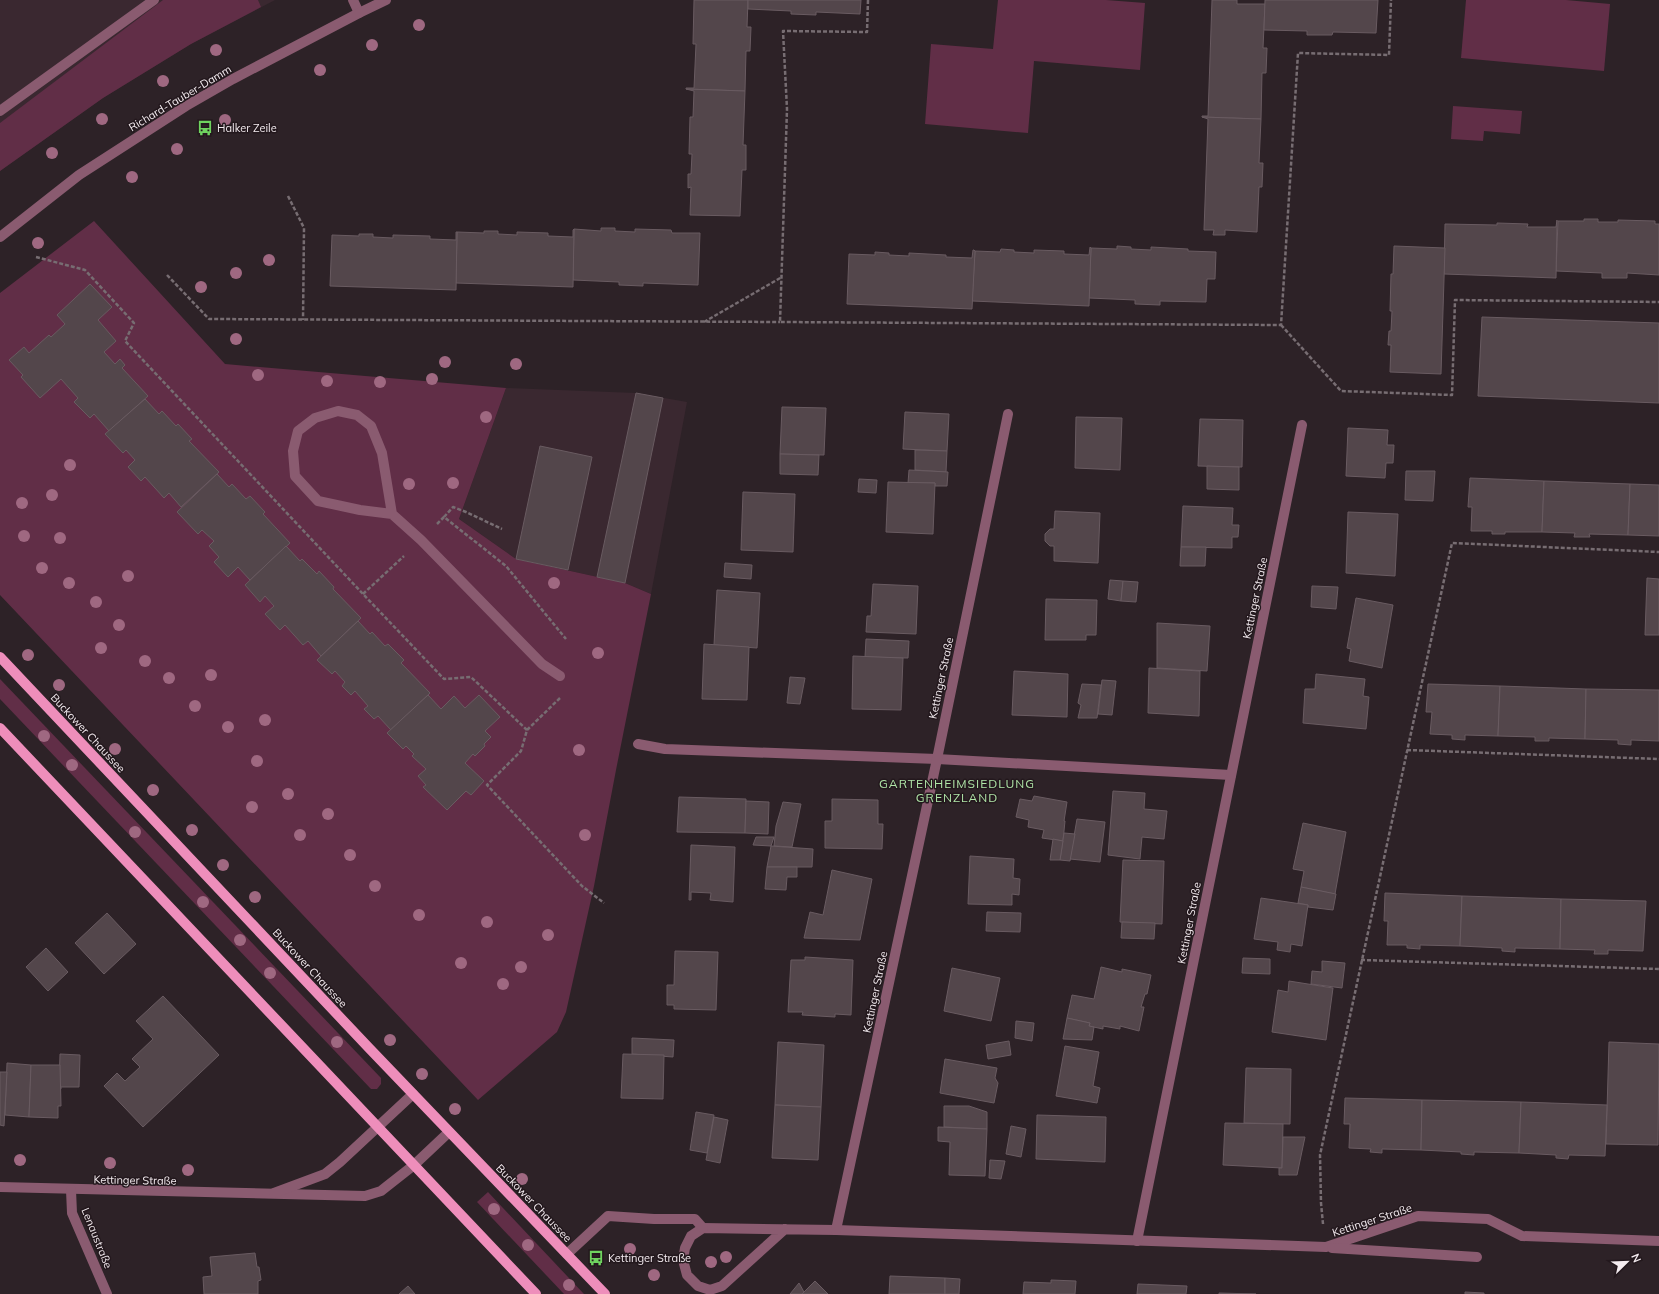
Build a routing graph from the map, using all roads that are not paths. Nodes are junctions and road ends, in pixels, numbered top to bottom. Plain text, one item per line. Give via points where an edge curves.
1 (154, 0) edge
2 (353, 0) edge
3 (386, 0) edge
4 (358, 13) junction
5 (0, 111) edge
6 (0, 237) edge
7 (1008, 414) dead end
8 (1302, 425) dead end
9 (392, 514) junction
10 (0, 657) edge
11 (560, 676) dead end
12 (0, 728) edge
13 (638, 744) dead end
14 (937, 759) junction
15 (1231, 775) junction
16 (413, 1094) junction
17 (378, 1128) junction
18 (449, 1132) junction
19 (414, 1165) junction
20 (0, 1187) edge
21 (71, 1190) junction
22 (269, 1195) junction
23 (704, 1228) junction
24 (785, 1229) junction
25 (836, 1230) junction
26 (1137, 1241) junction
27 (1659, 1241) edge
28 (1326, 1248) junction
29 (566, 1254) junction
30 (1477, 1257) dead end
31 (107, 1294) edge
32 (536, 1294) edge
33 (605, 1294) edge

1 - 5 street
2 - 4 street
3 - 4 street, Richard-Tauber-Damm
4 - 6 street, Richard-Tauber-Damm via 186,106 79,175
7 - 14 street, Kettinger Straße
8 - 15 street, Kettinger Straße
9 - 9 street via 382,453 371,426 357,415 338,411 315,418 298,431 293,451 295,476 318,500 360,510
9 - 11 street via 421,540 542,664
10 - 16 main road, Buckower Chaussee
12 - 17 main road
13 - 14 street via 665,750
14 - 15 street
14 - 25 street, Kettinger Straße
15 - 26 street, Kettinger Straße
16 - 17 street, Kettinger Straße
16 - 18 main road, Buckower Chaussee
17 - 19 main road
17 - 22 street, Kettinger Straße via 325,1174
18 - 19 street, Kettinger Straße
18 - 29 main road, Buckower Chaussee
19 - 22 street, Kettinger Straße via 381,1191 365,1196
19 - 32 main road
20 - 21 street, Kettinger Straße
21 - 22 street, Kettinger Straße
21 - 31 street, Lenaustraße via 72,1213
23 - 24 street, Kettinger Straße
23 - 24 street via 691,1236 683,1260 687,1275 698,1286 710,1290 722,1286
23 - 29 street, Kettinger Straße via 695,1219 608,1216
24 - 25 street, Kettinger Straße
25 - 26 street, Kettinger Straße
26 - 28 street, Kettinger Straße
27 - 28 street, Kettinger Straße via 1522,1236 1488,1219 1418,1216
28 - 30 street
29 - 33 main road, Buckower Chaussee

